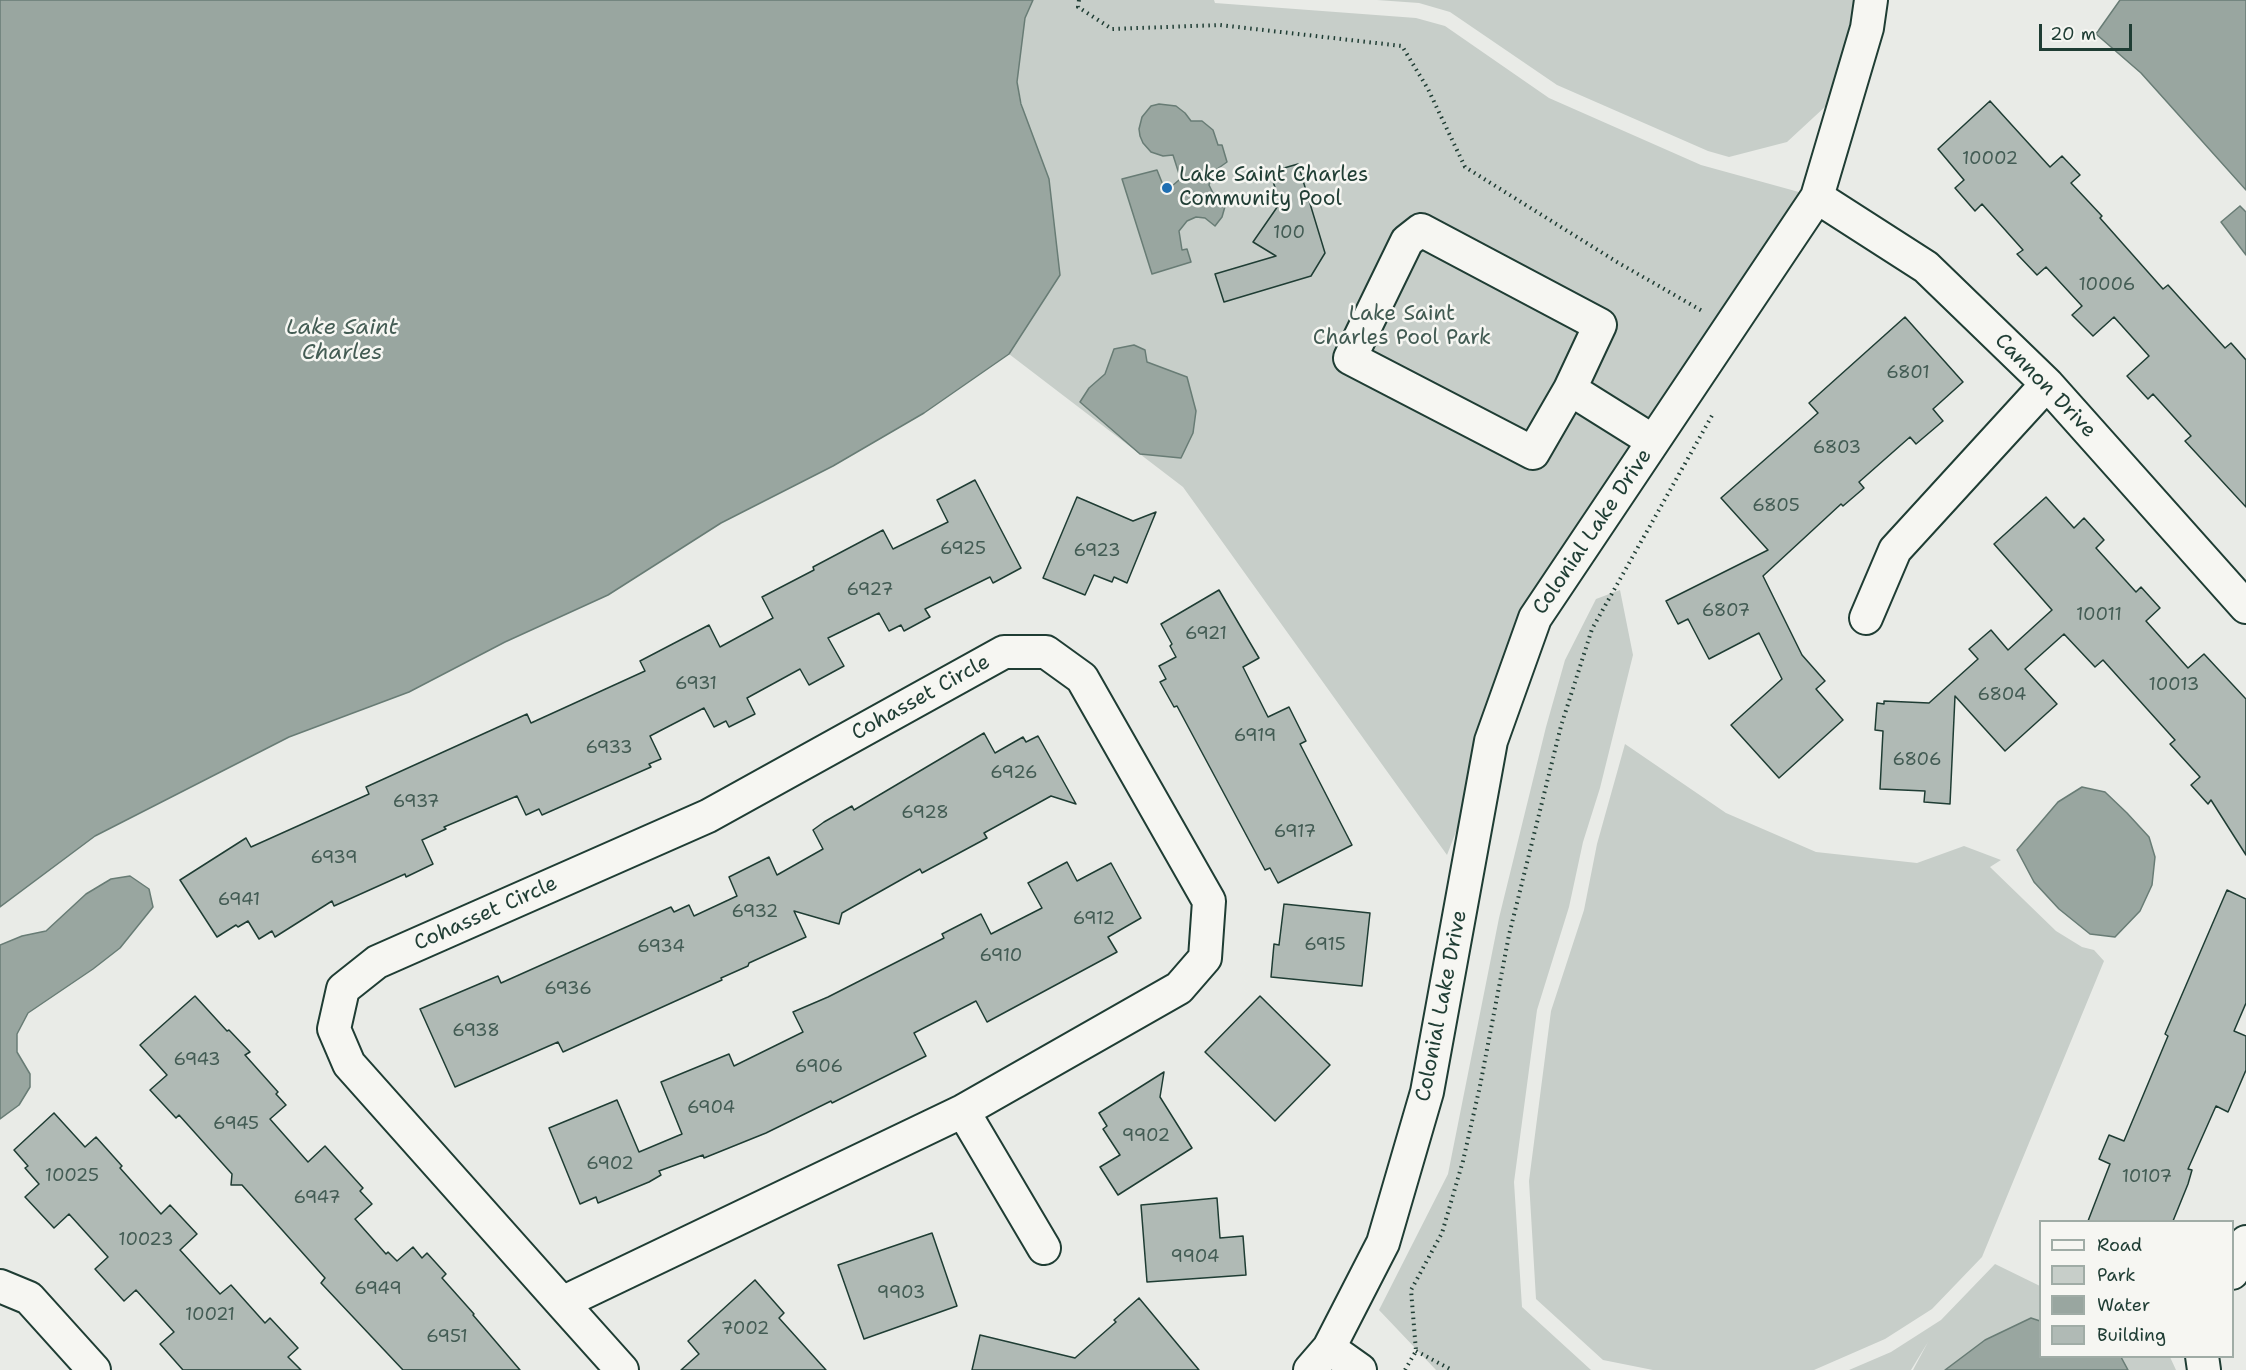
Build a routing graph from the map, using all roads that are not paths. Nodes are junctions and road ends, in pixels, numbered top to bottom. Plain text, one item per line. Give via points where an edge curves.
1 (1872, 0) edge
2 (1816, 197) junction
3 (2047, 384) junction
4 (1570, 389) junction
5 (1653, 441) junction
6 (2246, 607) edge
7 (1866, 618) dead end
8 (963, 1111) junction
9 (2246, 1242) edge
10 (1044, 1248) dead end
11 (2234, 1269) edge
12 (0, 1286) edge
13 (562, 1303) junction
14 (1320, 1359) edge
15 (94, 1370) edge
16 (622, 1370) edge
17 (1360, 1370) edge

1 - 2 street, Colonial Lake Drive
2 - 3 street, Cannon Drive via 1926,267
2 - 5 street, Colonial Lake Drive
3 - 6 street, Cannon Drive
3 - 7 street via 1895,550
4 - 4 street via 1600,325 1421,230 1407,241 1350,358 1533,453
4 - 5 street
5 - 14 street, Colonial Lake Drive via 1535,618 1491,741 1427,1092 1383,1243
8 - 10 street
8 - 13 street, Cohasset Circle
8 - 13 street, Cohasset Circle via 1179,988 1205,958 1209,902 1082,678 1046,652 1004,652 708,816 377,962 343,989 334,1029 349,1064
9 - 11 street
12 - 15 street via 29,1298
13 - 16 street, Cohasset Circle
14 - 17 street

